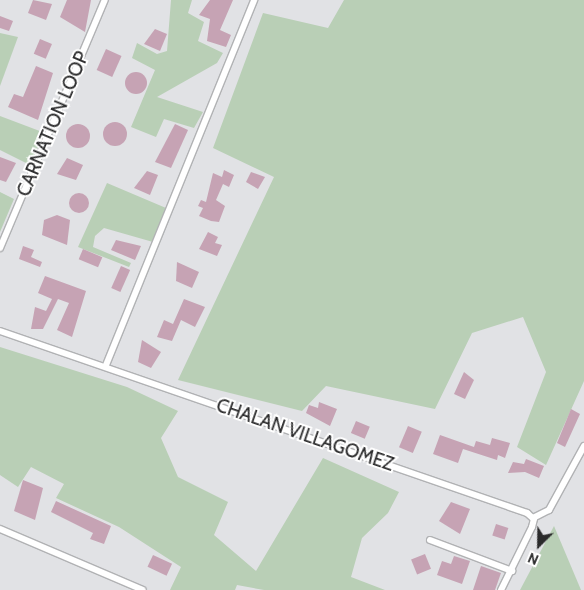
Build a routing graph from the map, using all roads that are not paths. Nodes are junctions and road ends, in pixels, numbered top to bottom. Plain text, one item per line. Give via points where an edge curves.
1 (105, 0) edge
2 (254, 0) edge
3 (0, 248) edge
4 (0, 331) edge
5 (106, 365) junction
6 (584, 446) edge
7 (533, 518) junction
8 (0, 529) edge
9 (430, 540) dead end
10 (512, 571) junction
11 (142, 590) edge
12 (501, 590) edge

1 - 3 street, CARNATION LOOP
2 - 5 street
4 - 5 street, CHALAN VILLAGOMEZ
5 - 7 street, CHALAN VILLAGOMEZ via 486,497
6 - 7 street via 549,510
7 - 10 street
8 - 11 street
9 - 10 street
10 - 12 street

